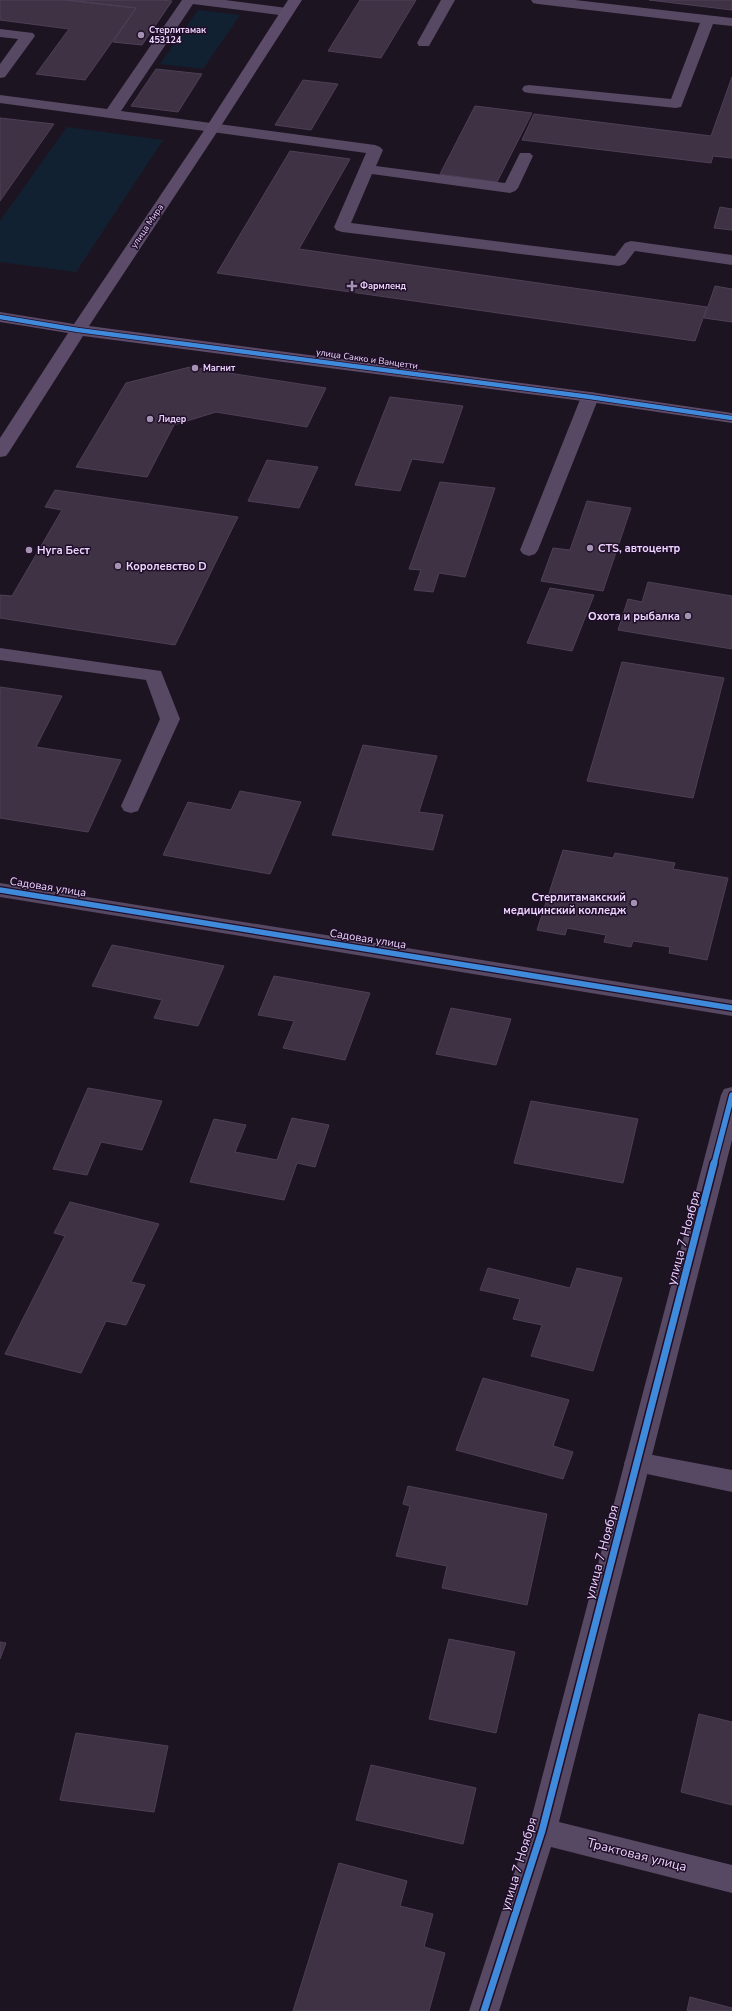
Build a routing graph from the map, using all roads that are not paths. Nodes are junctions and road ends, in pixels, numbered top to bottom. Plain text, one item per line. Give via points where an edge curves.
1 (189, 0) edge
2 (192, 0) edge
3 (448, 0) edge
4 (538, 0) edge
5 (291, 6) edge
6 (708, 20) junction
7 (732, 22) edge
8 (0, 33) edge
9 (424, 43) dead end
10 (0, 74) edge
11 (529, 89) dead end
12 (0, 99) edge
13 (112, 113) junction
14 (212, 129) junction
15 (525, 156) dead end
16 (367, 169) junction
17 (732, 260) edge
18 (0, 317) edge
19 (78, 330) junction
20 (590, 397) junction
21 (732, 418) edge
22 (1, 448) edge
23 (529, 550) dead end
24 (0, 654) edge
25 (131, 806) dead end
26 (0, 890) edge
27 (732, 1008) edge
28 (732, 1095) edge
29 (637, 1464) junction
30 (732, 1481) edge
31 (542, 1830) junction
32 (732, 1879) edge
33 (484, 2011) edge

1 - 13 street
2 - 5 street
3 - 9 street
4 - 6 street
5 - 14 main road, улица Мира
6 - 7 street
6 - 11 street via 676,104
8 - 10 street via 28,36
12 - 13 street
13 - 14 street
14 - 16 street via 375,150
14 - 19 main road, улица Мира
15 - 16 street via 510,188
16 - 17 street via 342,227 619,261 631,246
18 - 19 main road, улица Сакко и Ванцетти
19 - 20 main road, улица Сакко и Ванцетти
19 - 22 main road, улица Мира
20 - 21 main road, улица Сакко и Ванцетти
20 - 23 street
24 - 25 street via 154,676 170,719
26 - 27 street, Садовая улица
28 - 29 street, улица 7 Ноября
29 - 30 street
29 - 31 street, улица 7 Ноября
31 - 32 street, Трактовая улица
31 - 33 street, улица 7 Ноября

